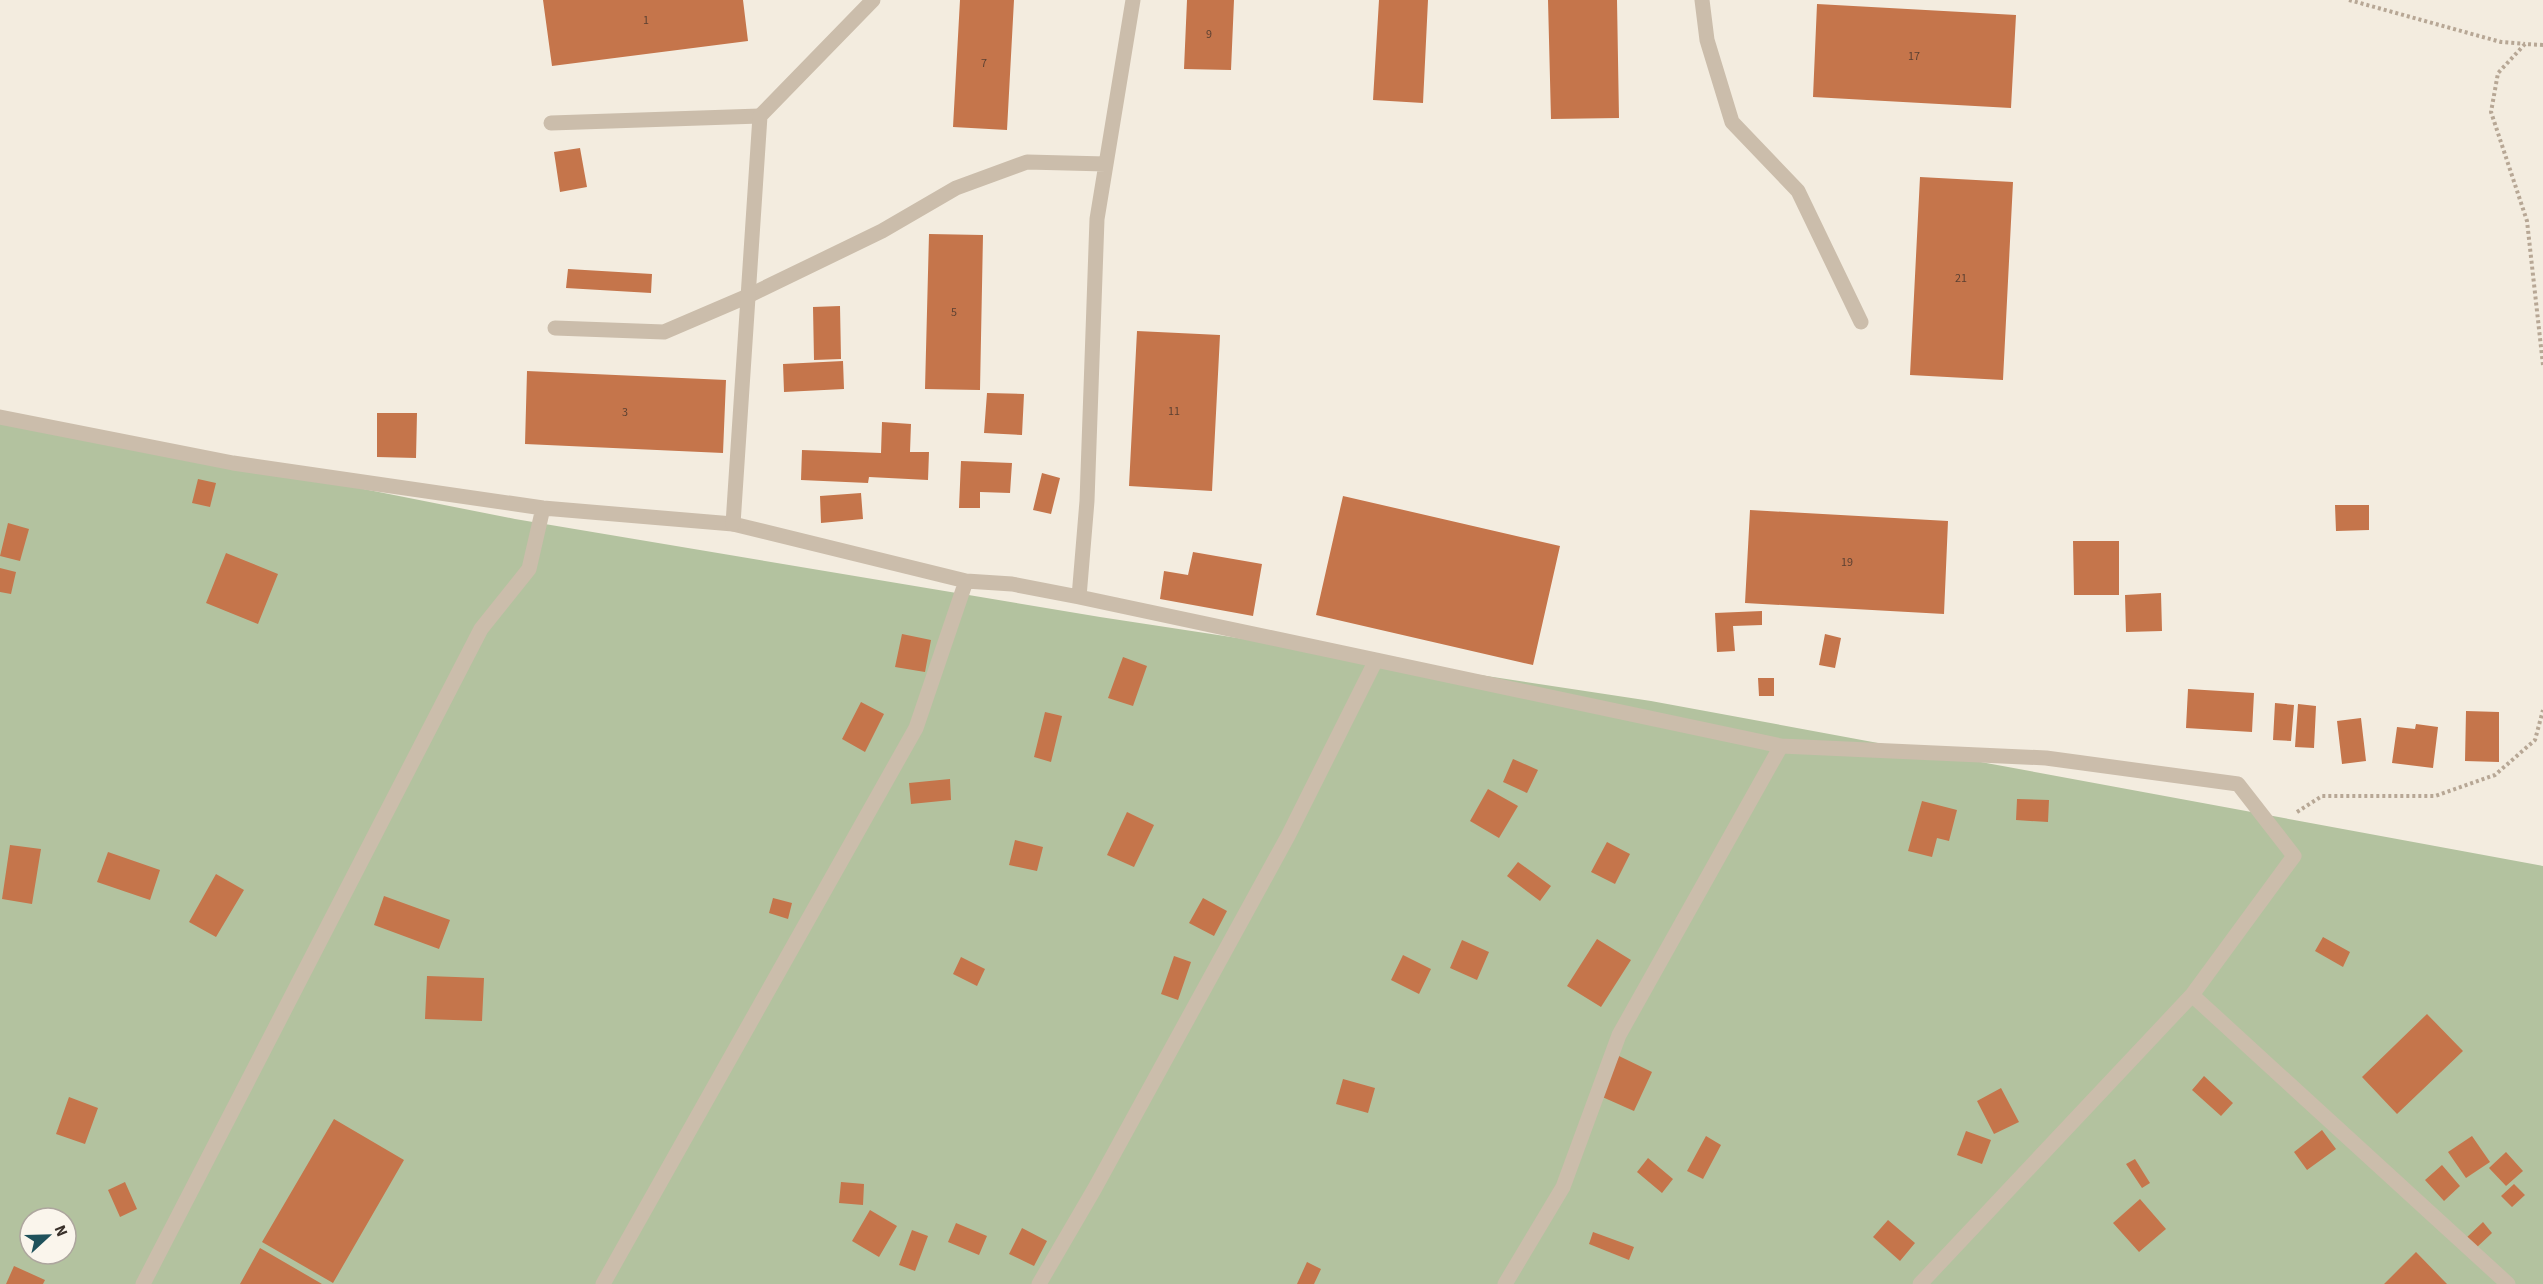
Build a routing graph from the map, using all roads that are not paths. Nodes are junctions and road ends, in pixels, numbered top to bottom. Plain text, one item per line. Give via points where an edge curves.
1 (873, 0) edge
2 (1132, 0) edge
3 (1702, 0) edge
4 (760, 116) junction
5 (551, 123) dead end
6 (1106, 164) junction
7 (748, 296) junction
8 (1861, 322) dead end
9 (555, 328) dead end
10 (0, 417) edge
11 (543, 508) junction
12 (733, 524) junction
13 (966, 581) junction
14 (1079, 597) junction
15 (1376, 660) junction
16 (1781, 746) junction
17 (2192, 995) junction
18 (142, 1284) edge
19 (603, 1284) edge
20 (1039, 1284) edge
21 (1505, 1284) edge
22 (1920, 1284) edge
23 (2508, 1284) edge

1 - 4 street
2 - 6 street
3 - 8 street via 1707,40 1732,122 1798,191
4 - 5 street
4 - 7 street
6 - 7 street via 1027,162 956,188 882,231
6 - 14 street via 1097,219 1087,501
7 - 9 street via 664,332
7 - 12 street
10 - 11 street via 233,463
11 - 12 street
11 - 18 street via 530,568 481,629
12 - 13 street
13 - 14 street via 1012,584
13 - 19 street via 916,729
14 - 15 street
15 - 16 street
15 - 20 street via 1282,846
16 - 17 street via 2046,758 2238,784 2294,856
16 - 21 street via 1619,1035 1563,1187
17 - 22 street
17 - 23 street

